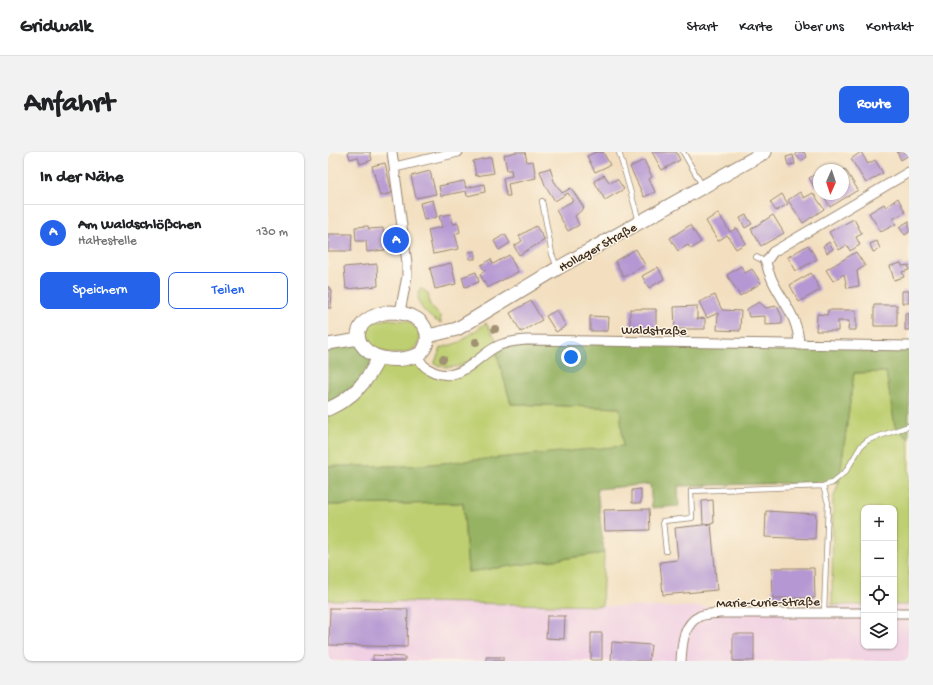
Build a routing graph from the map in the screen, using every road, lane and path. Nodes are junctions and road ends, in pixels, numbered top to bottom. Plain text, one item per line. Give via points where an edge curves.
1 (392, 152) edge
2 (458, 152) edge
3 (619, 152) edge
4 (683, 152) edge
5 (765, 152) edge
6 (395, 167) junction
7 (909, 172) edge
8 (703, 187) junction
9 (542, 201) dead end
10 (640, 222) junction
11 (756, 257) dead end
12 (766, 262) junction
13 (558, 268) junction
14 (400, 312) junction
15 (428, 336) junction
16 (359, 339) junction
17 (328, 344) edge
18 (799, 345) junction
19 (909, 346) edge
20 (417, 355) junction
21 (379, 357) junction
22 (328, 409) edge
23 (909, 426) edge
24 (823, 486) junction
25 (666, 550) dead end
26 (824, 613) junction
27 (861, 613) edge
28 (897, 613) edge
29 (909, 613) edge
30 (680, 661) edge

1 - 6 street
2 - 6 street
3 - 10 lane
4 - 8 lane
5 - 8 main road, Hollager Straße
6 - 14 street via 407,263
7 - 12 street via 773,252
8 - 10 main road, Hollager Straße
9 - 13 lane via 552,254
10 - 13 main road, Hollager Straße
11 - 12 lane
12 - 18 street via 768,274 796,323
13 - 15 main road, Hollager Straße via 456,329
14 - 15 main road via 419,320
14 - 16 main road via 376,314 368,318 361,325
15 - 20 main road via 423,351
16 - 17 street
16 - 21 main road via 362,348
18 - 19 street, Waldstraße
18 - 20 street, Waldstraße via 527,340 495,347 460,373 447,375 427,369
20 - 21 main road via 398,360
21 - 22 main road via 371,374 360,388 347,399
23 - 24 lane via 868,440 861,446 846,471 832,483
24 - 25 lane via 691,491 692,518 663,521
24 - 26 lane via 828,503
26 - 27 street, Marie-Curie-Straße
26 - 30 street, Marie-Curie-Straße via 719,613 700,616 686,628
28 - 29 street

